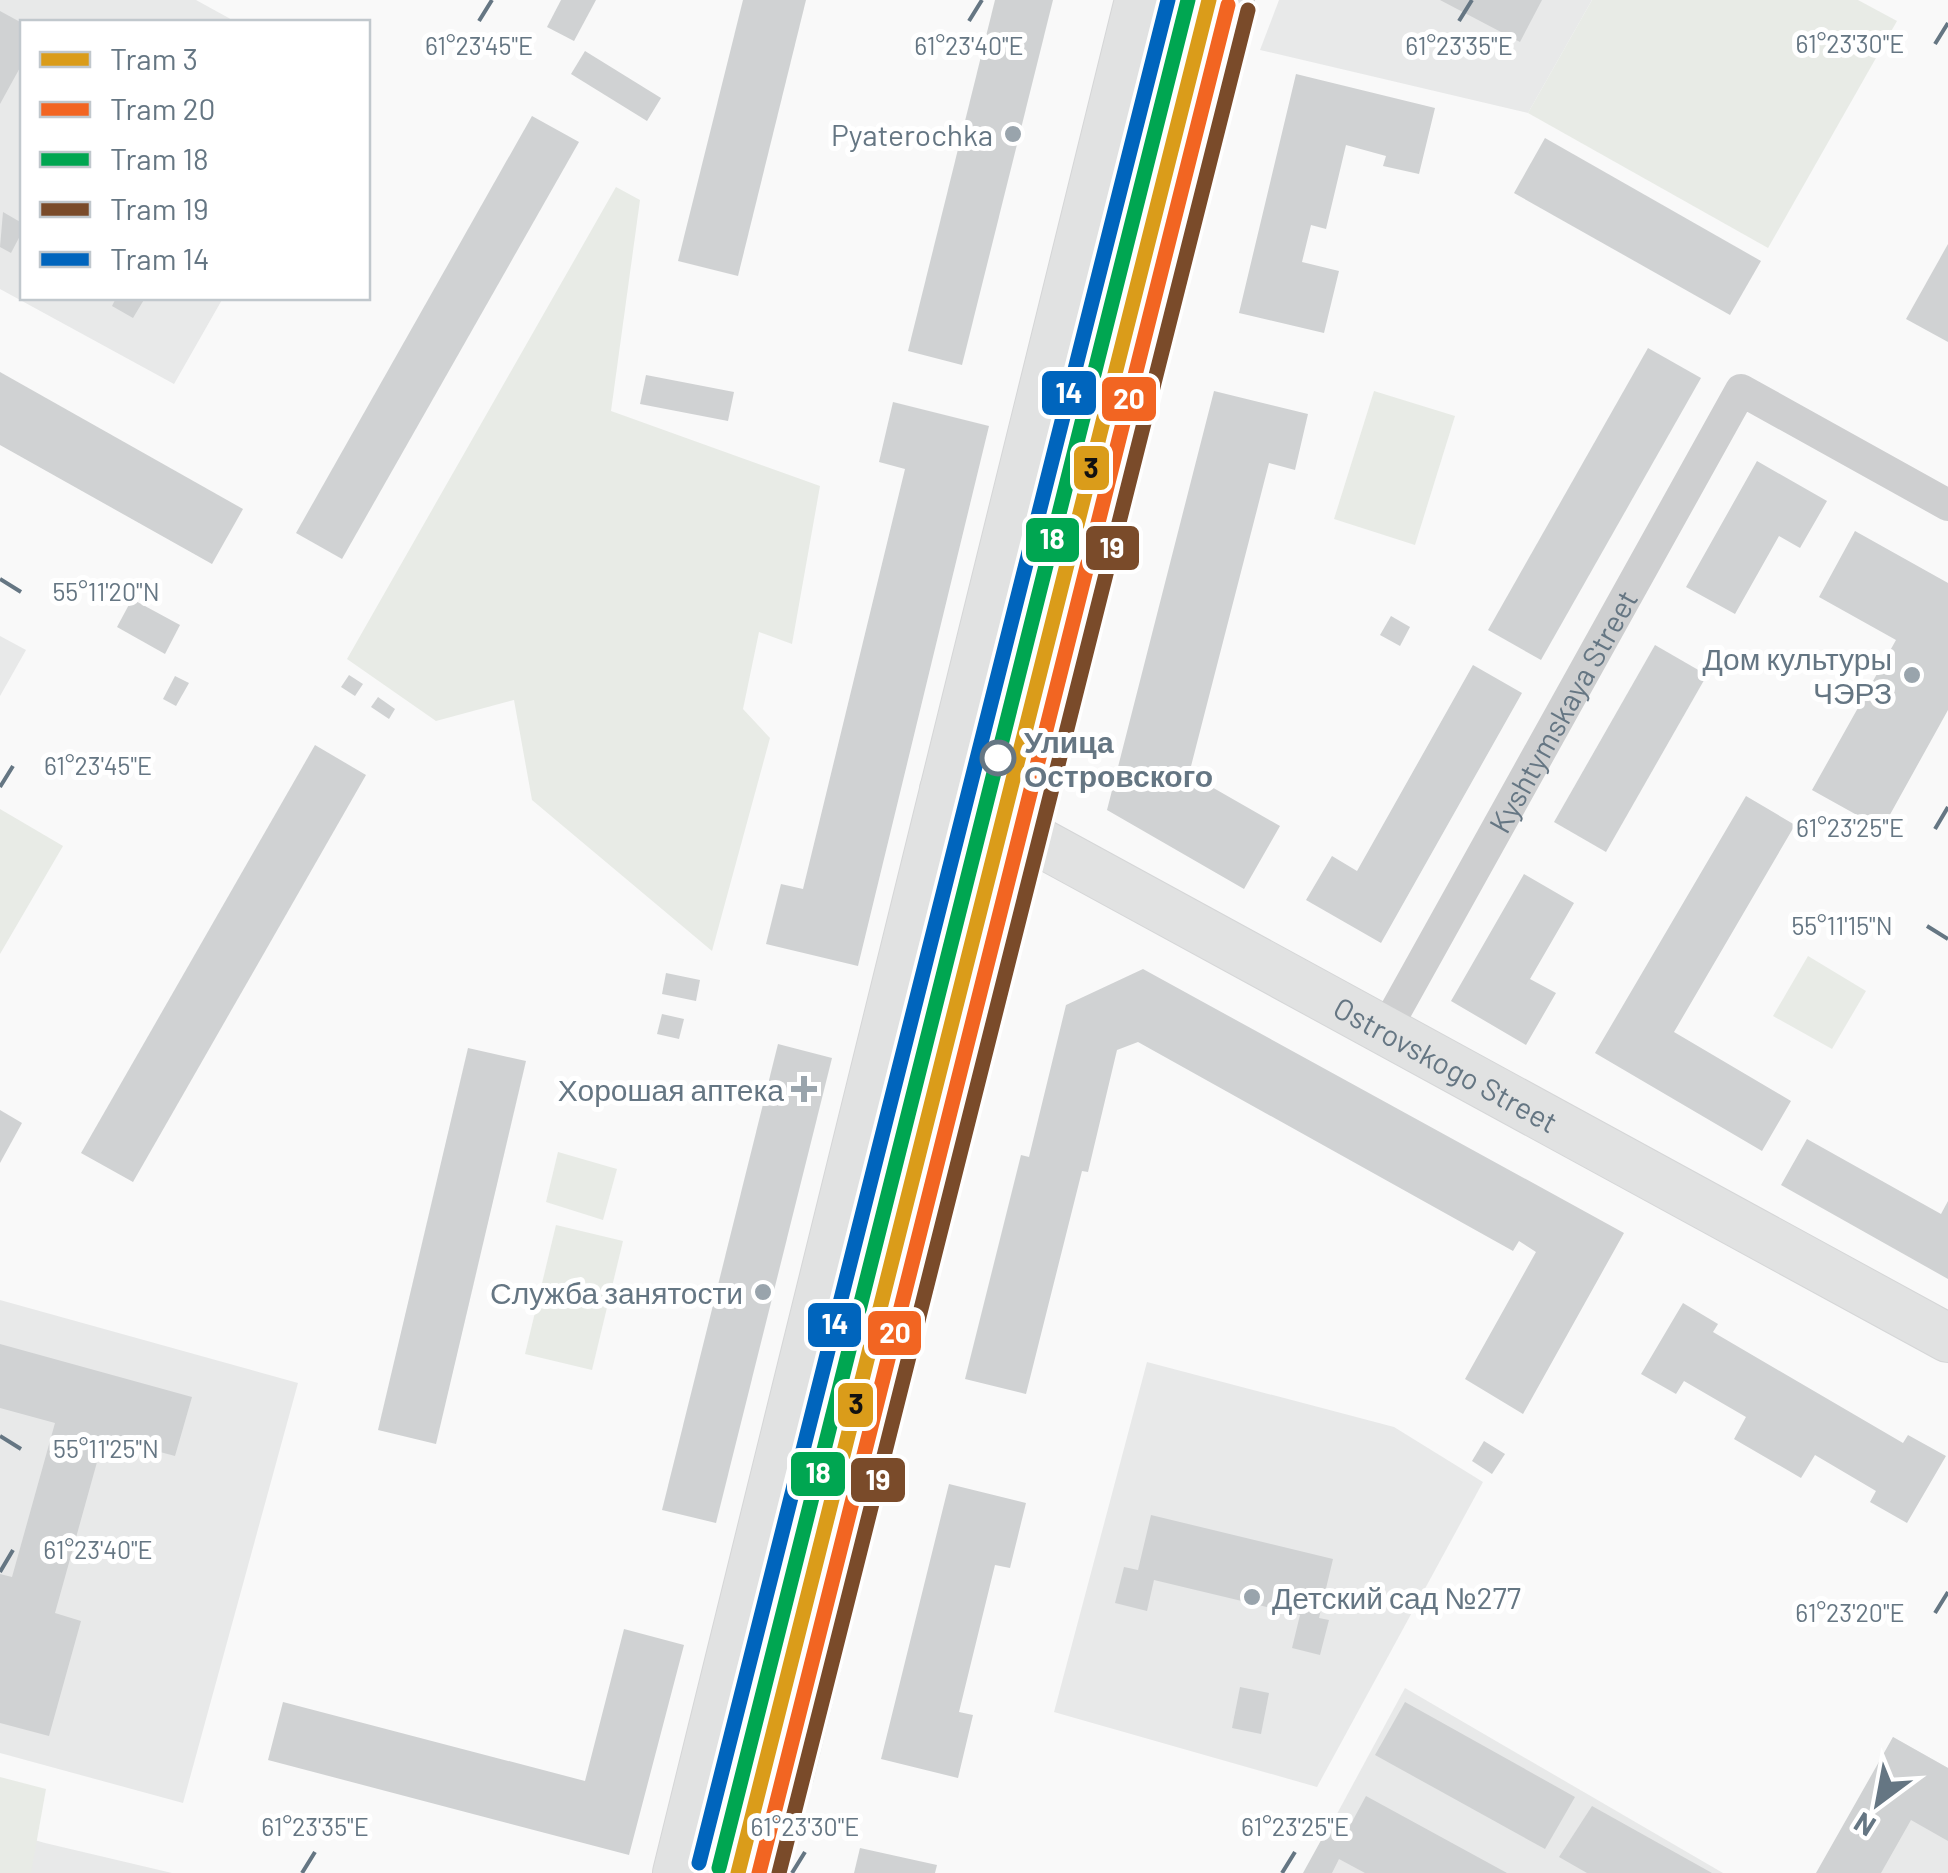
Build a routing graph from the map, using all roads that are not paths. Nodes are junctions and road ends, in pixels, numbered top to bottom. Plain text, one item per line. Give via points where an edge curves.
1 (1139, 0) edge
2 (1230, 0) edge
3 (1948, 504) edge
4 (944, 790) junction
5 (1024, 832) junction
6 (1385, 1030) junction
7 (1948, 1338) edge
8 (789, 1776) dead end
9 (677, 1873) edge

1 - 4 main road
2 - 5 main road
3 - 6 street, Kyshtymskaya Street via 1740,390
4 - 5 main road, Ostrovskogo Street
4 - 9 main road
5 - 6 main road, Ostrovskogo Street
5 - 8 main road
6 - 7 main road, Ostrovskogo Street

